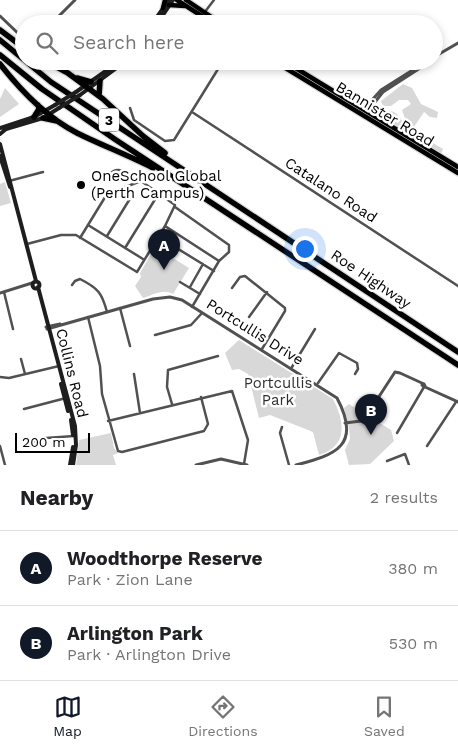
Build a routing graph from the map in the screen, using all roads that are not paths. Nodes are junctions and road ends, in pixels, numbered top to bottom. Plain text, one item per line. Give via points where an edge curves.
1 (75, 0) edge
2 (173, 0) edge
3 (177, 0) edge
4 (186, 0) edge
5 (214, 0) edge
6 (168, 2) edge
7 (186, 6) junction
8 (163, 8) joint
9 (203, 14) junction
10 (61, 15) edge
11 (158, 15) edge
12 (162, 15) edge
13 (0, 16) edge
14 (0, 30) edge
15 (15, 30) edge
16 (0, 40) edge
17 (15, 41) edge
18 (458, 43) edge
19 (15, 52) edge
20 (443, 53) edge
21 (0, 54) edge
22 (0, 64) edge
23 (15, 66) edge
24 (19, 70) edge
25 (36, 70) edge
26 (108, 70) edge
27 (114, 70) edge
28 (218, 70) edge
29 (290, 70) edge
30 (298, 70) edge
31 (416, 70) edge
32 (64, 71) joint
33 (405, 77) junction
34 (100, 81) junction
35 (91, 82) junction
36 (87, 87) junction
37 (99, 96) junction
38 (345, 99) junction
39 (368, 103) junction
40 (38, 105) junction
41 (130, 108) dead end
42 (192, 112) junction
43 (48, 113) junction
44 (364, 113) junction
45 (34, 117) junction
46 (42, 118) junction
47 (63, 124) junction
48 (0, 128) edge
49 (0, 134) edge
50 (0, 144) edge
51 (1, 156) edge
52 (114, 166) dead end
53 (458, 167) edge
54 (115, 170) junction
55 (43, 172) dead end
56 (458, 173) edge
57 (109, 175) dead end
58 (10, 181) junction
59 (133, 184) junction
60 (128, 186) junction
61 (159, 193) junction
62 (201, 194) junction
63 (222, 194) junction
64 (175, 207) junction
65 (88, 225) junction
66 (165, 226) junction
67 (107, 236) junction
68 (157, 236) junction
69 (80, 238) junction
70 (26, 244) junction
71 (125, 248) junction
72 (143, 259) junction
73 (219, 261) junction
74 (203, 264) junction
75 (214, 271) junction
76 (180, 282) dead end
77 (35, 285) junction
78 (72, 286) dead end
79 (458, 286) edge
80 (190, 287) junction
81 (232, 288) dead end
82 (267, 292) junction
83 (2, 293) edge
84 (200, 294) junction
85 (192, 307) junction
86 (120, 308) junction
87 (107, 312) junction
88 (202, 312) junction
89 (88, 317) junction
90 (250, 317) dead end
91 (48, 328) junction
92 (314, 328) dead end
93 (14, 329) dead end
94 (155, 335) dead end
95 (130, 346) dead end
96 (262, 349) junction
97 (458, 352) edge
98 (218, 356) dead end
99 (21, 359) dead end
100 (458, 365) edge
101 (58, 366) junction
102 (292, 368) junction
103 (25, 374) junction
104 (134, 374) dead end
105 (355, 374) dead end
106 (0, 377) edge
107 (318, 383) junction
108 (424, 387) junction
109 (201, 397) junction
110 (66, 398) junction
111 (457, 402) edge
112 (172, 404) junction
113 (24, 409) dead end
114 (140, 413) junction
115 (108, 422) junction
116 (345, 423) junction
117 (282, 427) dead end
118 (397, 433) dead end
119 (74, 436) junction
120 (32, 442) dead end
121 (0, 446) edge
122 (427, 446) dead end
123 (215, 460) junction
124 (387, 461) dead end
125 (310, 463) edge
126 (245, 464) edge
127 (5, 465) edge
128 (72, 465) edge
129 (196, 465) edge
130 (216, 465) edge
131 (289, 465) edge
132 (296, 465) edge
133 (409, 465) edge

1 - 10 street
2 - 6 main road
3 - 7 main road
4 - 9 main road
5 - 9 street
6 - 7 main road
6 - 8 main road
6 - 12 main road
7 - 9 main road
8 - 11 main road
13 - 15 street
14 - 17 highway
16 - 19 highway, Roe Highway / 3
18 - 20 street
21 - 23 highway, Roe Highway / 3
22 - 40 highway
24 - 62 highway, Roe Highway / 3 via 42,89
25 - 63 highway, Roe Highway / 3
26 - 35 main road
27 - 34 main road
28 - 42 street
29 - 44 main road, Bannister Road
30 - 38 main road, Bannister Road
31 - 33 street
32 - 35 highway
32 - 36 highway
33 - 39 street via 381,90
33 - 44 street via 383,92
34 - 36 main road
34 - 37 highway
35 - 36 main road
36 - 37 highway
36 - 43 main road, bridge
37 - 63 highway via 147,140
38 - 39 main road
38 - 44 main road, Bannister Road
39 - 44 street
40 - 43 highway
40 - 45 highway
41 - 42 street via 134,120 170,142
42 - 79 street, Catalano Road
43 - 45 main road
43 - 46 main road
43 - 47 highway
44 - 53 main road, Bannister Road
44 - 56 main road, Bannister Road
45 - 48 main road
46 - 47 highway
46 - 49 main road
47 - 62 highway
50 - 51 main road, Collins Road
51 - 58 main road, Collins Road
52 - 54 street
54 - 57 street
54 - 59 street via 129,174
55 - 58 street
58 - 70 main road, Collins Road
59 - 60 street
59 - 61 street via 142,181
60 - 65 street via 107,194
60 - 67 street via 131,197
61 - 64 street
61 - 71 street
62 - 100 highway, Roe Highway / 3
63 - 97 highway, Roe Highway / 3
64 - 66 street
64 - 73 street via 229,245 228,252
65 - 67 street
65 - 69 street
66 - 68 street
66 - 73 street
67 - 71 street
68 - 72 street
68 - 74 street
69 - 70 street via 69,234
69 - 72 street via 137,272
70 - 77 main road, Collins Road
71 - 72 street
73 - 75 street
74 - 75 street
74 - 80 street
75 - 84 street
76 - 80 street
77 - 83 street
77 - 91 main road, Collins Road
78 - 87 street via 80,279 98,290 103,295
80 - 84 street
81 - 82 street via 243,276
82 - 90 street
82 - 96 street via 283,304 285,311
83 - 93 street
84 - 85 street
85 - 86 street, Portcullis Drive via 174,298 162,297
85 - 88 street, Portcullis Drive
86 - 87 street, Portcullis Drive
86 - 95 street
87 - 89 street, Portcullis Drive
88 - 94 street via 191,325
88 - 96 street, Portcullis Drive
89 - 91 street, Portcullis Drive
89 - 115 street via 100,366
91 - 101 main road, Collins Road
92 - 102 street
96 - 102 street, Portcullis Drive
98 - 112 street via 168,370 167,387
99 - 103 street
101 - 103 street
101 - 110 main road, Collins Road
102 - 107 street, Portcullis Drive
103 - 106 street
104 - 114 street
105 - 107 street via 357,363 339,353
107 - 116 street, Portcullis Drive via 337,398
108 - 111 street
108 - 116 street via 400,372 394,372 367,416 361,421
108 - 118 street
109 - 112 street
109 - 115 street via 208,424 204,431 122,452 115,448
109 - 126 street via 228,390 234,394 248,440
110 - 113 street
110 - 119 main road, Collins Road
111 - 122 street
112 - 114 street
114 - 115 street
116 - 125 street via 344,440 337,450
117 - 131 street via 280,433
119 - 120 street
119 - 128 main road, Collins Road
121 - 127 street
123 - 126 street
123 - 129 street
123 - 130 street
124 - 133 street via 406,454
125 - 132 street

